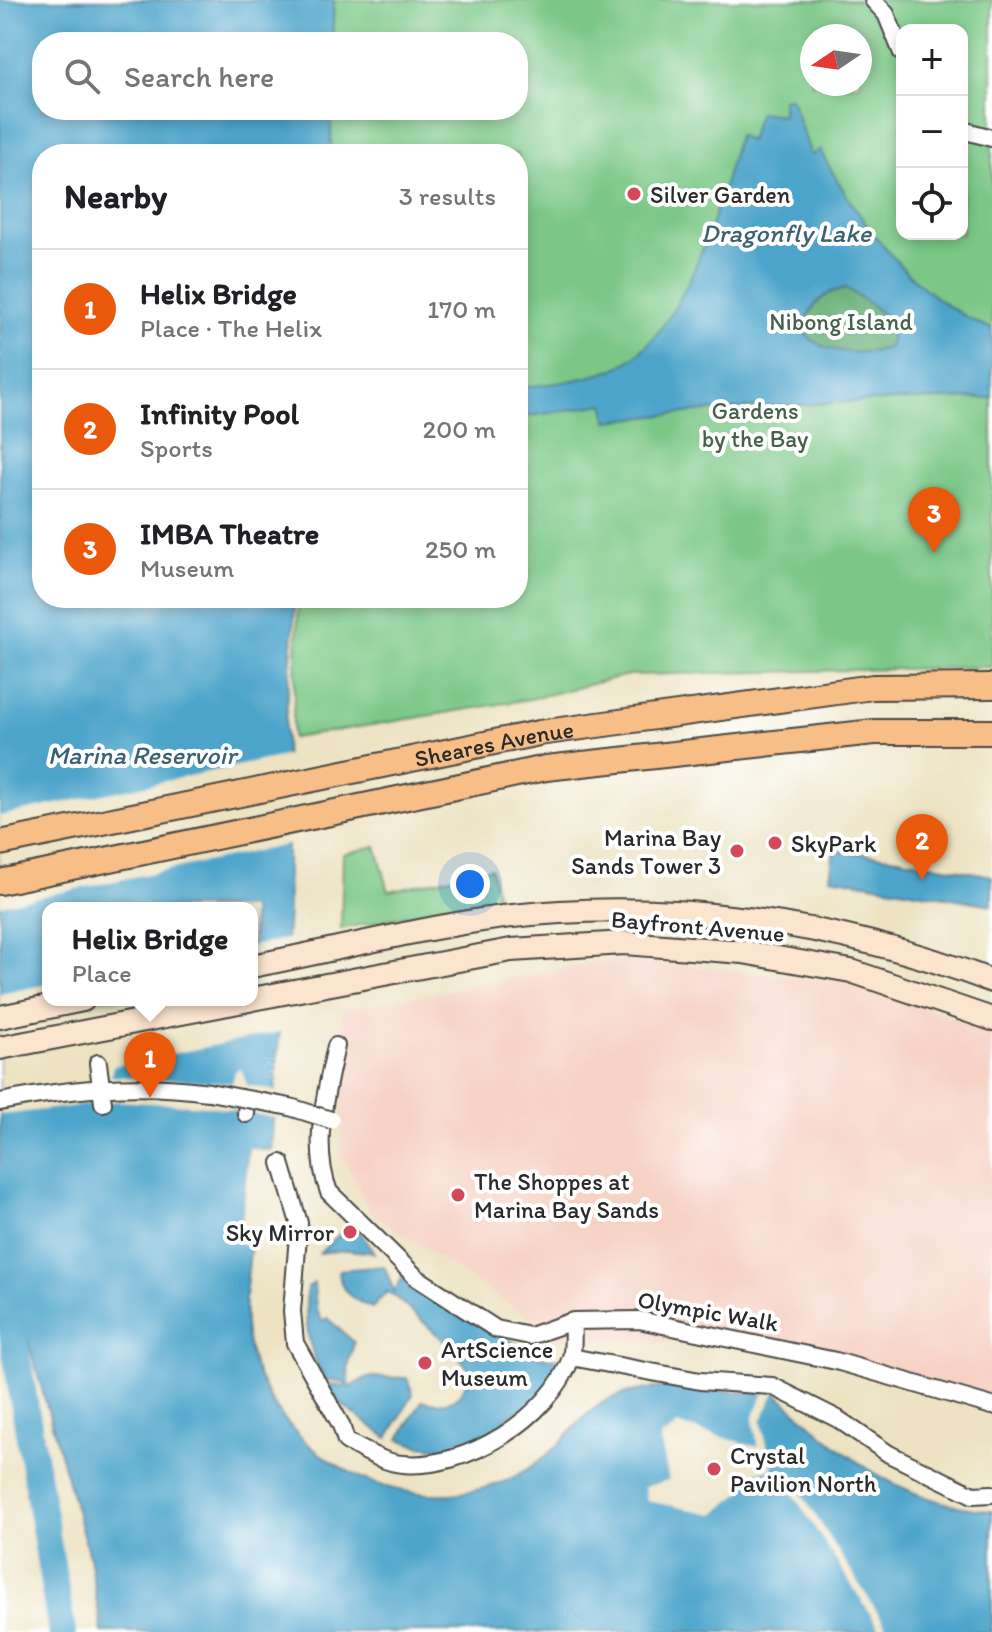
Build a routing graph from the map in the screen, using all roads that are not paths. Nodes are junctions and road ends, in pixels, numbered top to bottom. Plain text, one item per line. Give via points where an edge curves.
1 (873, 0) edge
2 (896, 38) edge
3 (968, 132) edge
4 (992, 138) edge
5 (992, 686) edge
6 (992, 732) edge
7 (0, 843) edge
8 (0, 882) edge
9 (258, 965) edge
10 (992, 981) edge
11 (258, 999) edge
12 (54, 1006) edge
13 (220, 1006) edge
14 (0, 1017) edge
15 (992, 1019) edge
16 (336, 1046) dead end
17 (0, 1048) edge
18 (98, 1063) dead end
19 (102, 1096) junction
20 (0, 1102) edge
21 (331, 1120) dead end
22 (281, 1163) dead end
23 (573, 1321) junction
24 (571, 1357) junction
25 (992, 1406) edge
26 (992, 1494) edge

1 - 2 street
3 - 4 street
5 - 7 main road, Sheares Avenue via 873,687 539,733
6 - 8 main road, Sheares Avenue via 874,732 546,768
9 - 10 main road, Bayfront Avenue via 480,921 605,909 754,919 857,936
11 - 15 main road, Bayfront Avenue via 487,955 606,943 743,952 851,971
12 - 14 main road
13 - 17 main road, Bayfront Avenue
16 - 23 street, Olympic Walk via 325,1100 321,1173 329,1192 417,1278 496,1329 530,1336
18 - 19 street
19 - 20 street via 67,1089
19 - 21 street, bridge via 206,1091 247,1107
22 - 24 street via 299,1223 292,1311 295,1343 346,1441 399,1464 457,1459 495,1442 538,1405
23 - 24 street
23 - 25 street, Olympic Walk via 639,1320 836,1361
24 - 26 street via 700,1381 772,1386 838,1419 889,1454 973,1495

